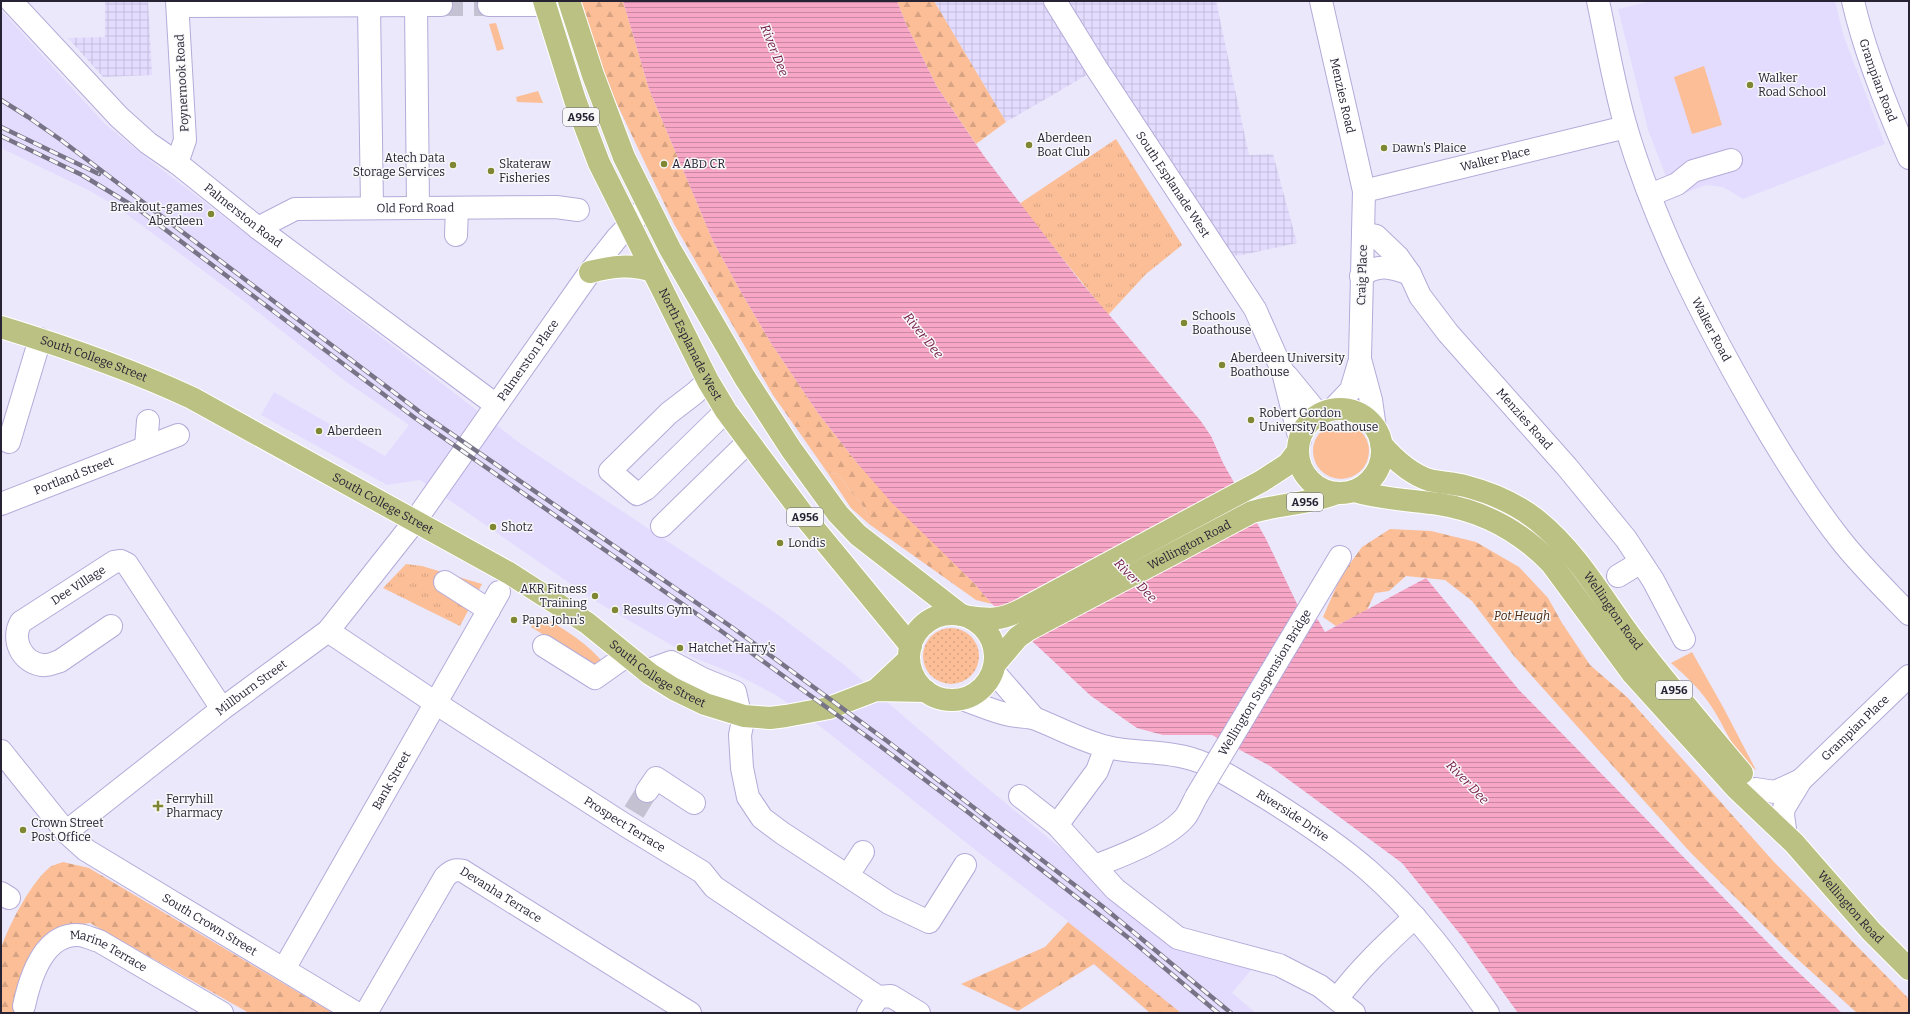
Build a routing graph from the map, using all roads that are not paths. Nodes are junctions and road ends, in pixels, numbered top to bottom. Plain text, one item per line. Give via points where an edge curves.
1 (11, 1) edge
2 (569, 1) edge
3 (1055, 1) edge
4 (1322, 1) edge
5 (1598, 1) edge
6 (1853, 1) edge
7 (178, 3) edge
8 (544, 3) edge
9 (359, 4) edge
10 (442, 5) dead end
11 (489, 5) dead end
12 (416, 6) junction
13 (1626, 127) junction
14 (1909, 158) edge
15 (1731, 160) dead end
16 (177, 163) junction
17 (1364, 191) junction
18 (1650, 195) junction
19 (648, 205) junction
20 (372, 207) junction
21 (418, 208) junction
22 (456, 208) junction
23 (578, 210) dead end
24 (629, 224) junction
25 (258, 228) junction
26 (1364, 233) junction
27 (456, 235) dead end
28 (653, 271) junction
29 (590, 272) junction
30 (1410, 274) junction
31 (1361, 276) junction
32 (1, 327) edge
33 (40, 339) junction
34 (1360, 359) junction
35 (1283, 372) junction
36 (708, 381) junction
37 (496, 406) junction
38 (726, 411) junction
39 (1325, 413) junction
40 (148, 421) dead end
41 (178, 435) dead end
42 (1378, 436) junction
43 (9, 442) dead end
44 (748, 442) junction
45 (1299, 445) junction
46 (146, 447) junction
47 (1345, 492) junction
48 (1, 504) edge
49 (415, 521) junction
50 (662, 526) dead end
51 (1337, 562) dead end
52 (1641, 562) junction
53 (1618, 576) dead end
54 (445, 582) dead end
55 (1909, 614) edge
56 (965, 616) junction
57 (111, 626) dead end
58 (328, 631) junction
59 (1684, 639) dead end
60 (544, 646) dead end
61 (910, 652) junction
62 (626, 656) junction
63 (994, 667) junction
64 (1909, 676) edge
65 (876, 690) junction
66 (926, 691) junction
67 (962, 698) junction
68 (437, 704) junction
69 (222, 709) junction
70 (742, 715) junction
71 (1034, 718) junction
72 (1106, 747) junction
73 (1, 751) edge
74 (1801, 780) junction
75 (1755, 789) junction
76 (647, 791) tunnel mouth
77 (1020, 796) dead end
78 (694, 803) dead end
79 (1057, 825) junction
80 (66, 832) junction
81 (1789, 836) junction
82 (863, 852) dead end
83 (965, 865) dead end
84 (1095, 866) junction
85 (848, 875) junction
86 (1415, 917) junction
87 (284, 969) junction
88 (1909, 969) edge
89 (1337, 999) junction
90 (873, 1005) edge
91 (24, 1006) dead end
92 (222, 1013) edge
93 (356, 1013) edge
94 (366, 1013) edge
95 (690, 1013) edge
96 (919, 1013) edge
97 (1354, 1013) edge
98 (1488, 1013) edge

1 - 16 street, Palmerston Road via 119,117 148,143
2 - 19 main road, A956 via 612,129
3 - 35 street, South Esplanade West via 1255,309
4 - 17 street, Menzies Road
5 - 13 street, Walker Road
6 - 14 street, Grampian Road via 1875,72
7 - 9 street
7 - 16 street, Poynernook Road via 185,140
8 - 11 street
8 - 24 main road, North Esplanade West / A956 via 575,100 599,163
9 - 12 street
9 - 20 street
10 - 12 street
12 - 21 street
13 - 17 street, Walker Place
13 - 18 street, Walker Road
15 - 18 street via 1693,171 1677,184
16 - 25 street, Palmerston Road
17 - 26 street, Craig Place
18 - 55 street, Walker Road via 1706,320 1782,455 1840,539
19 - 24 street, Palmerston Place
19 - 56 main road, A956 via 670,249 744,378 838,514 858,535
20 - 21 street, Old Ford Road
20 - 25 street, Old Ford Road via 295,209
21 - 22 street, Old Ford Road
22 - 23 street, Old Ford Road via 556,207
22 - 27 street
24 - 28 main road, North Esplanade West / A956
24 - 29 street, Palmerston Place
25 - 37 street, Palmerston Road
26 - 30 street, Menzies Road via 1376,236 1398,257
26 - 31 street, Craig Place
28 - 29 main road via 622,265
28 - 36 main road, North Esplanade West / A956
29 - 37 street, Palmerston Place
30 - 31 street via 1383,266 1368,270
30 - 52 street, Menzies Road via 1420,296 1448,333 1568,467 1626,539
31 - 34 street, Craig Place
32 - 33 main road, South College Street
33 - 43 street
33 - 49 main road, South College Street via 162,384 192,398
34 - 39 street, Craig Place via 1351,390
34 - 42 street, Craig Place
35 - 39 street, South Esplanade West
35 - 45 street, South Esplanade West
36 - 38 main road, North Esplanade West / A956
36 - 38 street via 669,412 610,471 637,494 646,489
37 - 49 street, Palmerston Place
38 - 44 main road, North Esplanade West / A956
39 - 42 main road, A956 via 1353,412 1362,415
39 - 45 main road via 1307,426
40 - 46 street
41 - 46 street, Portland Street
42 - 47 main road, A956 via 1382,454 1376,473 1366,484
42 - 75 main road, Wellington Road / A956 via 1396,460 1416,474 1430,480 1463,485 1499,497 1527,512 1560,541 1638,646
44 - 50 street
44 - 61 main road, North Esplanade West / A956 via 837,558 892,621
45 - 47 main road, A956 via 1302,469 1313,484 1324,490
45 - 56 main road, Wellington Road via 1288,464 1279,471 1003,618 988,620
46 - 48 street, Portland Street
47 - 63 main road, Wellington Road / A956 via 1322,499 1252,512 1018,637
47 - 81 main road, Wellington Road / A956 via 1457,509 1505,526 1527,541 1551,563 1632,673 1737,789
49 - 58 street, Millburn Street
49 - 62 main road, South College Street via 509,573 587,623
51 - 84 street, Wellington Suspension Bridge, bridge via 1186,816 1144,846
52 - 53 street
52 - 59 street, Menzies Road
54 - 68 street, Bank Street via 494,601
56 - 61 main road via 940,616 930,620 918,631
56 - 63 main road, A956 via 979,623 987,631 995,652
57 - 69 street, Dee Village via 52,664 42,665 25,656 16,637 21,622 114,562 121,561 127,564
58 - 68 street, Prospect Terrace
58 - 69 street, Millburn Street
60 - 62 street via 595,678
61 - 65 main road, South College Street
61 - 66 main road, A956 via 912,671 917,682
62 - 70 main road, South College Street via 674,689 705,704
63 - 67 main road, A956 via 986,683 975,693
63 - 71 street
64 - 74 street, Grampian Place
65 - 66 main road, South College Street
65 - 70 main road, South College Street via 829,708 770,718
66 - 67 main road, A956 via 950,700
67 - 71 street via 1009,715
68 - 87 street, Bank Street
68 - 90 street, Prospect Terrace via 629,819 702,872 714,887
69 - 80 street, Millburn Street
70 - 85 street via 742,768 748,797 756,811 782,833
71 - 72 street, Riverside Drive via 1072,736
72 - 79 street via 1097,771
72 - 86 street, Riverside Drive via 1174,754 1194,759 1230,777 1304,821 1335,843 1370,872
73 - 80 street, South Crown Street
74 - 75 street, Grampian Place via 1775,792
74 - 81 street, Grampian Place via 1782,815
75 - 81 main road, Wellington Road / A956
76 - 78 street via 656,778
77 - 79 street
79 - 84 street
80 - 87 street, South Crown Street via 86,850
81 - 88 main road, Wellington Road / A956 via 1871,931
82 - 85 street
83 - 85 street via 929,922 889,903
84 - 89 street via 1115,889 1178,938 1279,965 1320,986
86 - 89 street via 1373,956
86 - 98 street, Riverside Drive via 1453,963
87 - 93 street, South Crown Street
89 - 97 street
90 - 96 street, Prospect Terrace via 891,996
91 - 92 street, Marine Terrace via 30,979 45,952 58,938 78,935 99,941
94 - 95 street, Devanha Terrace via 445,876 457,870 463,871

